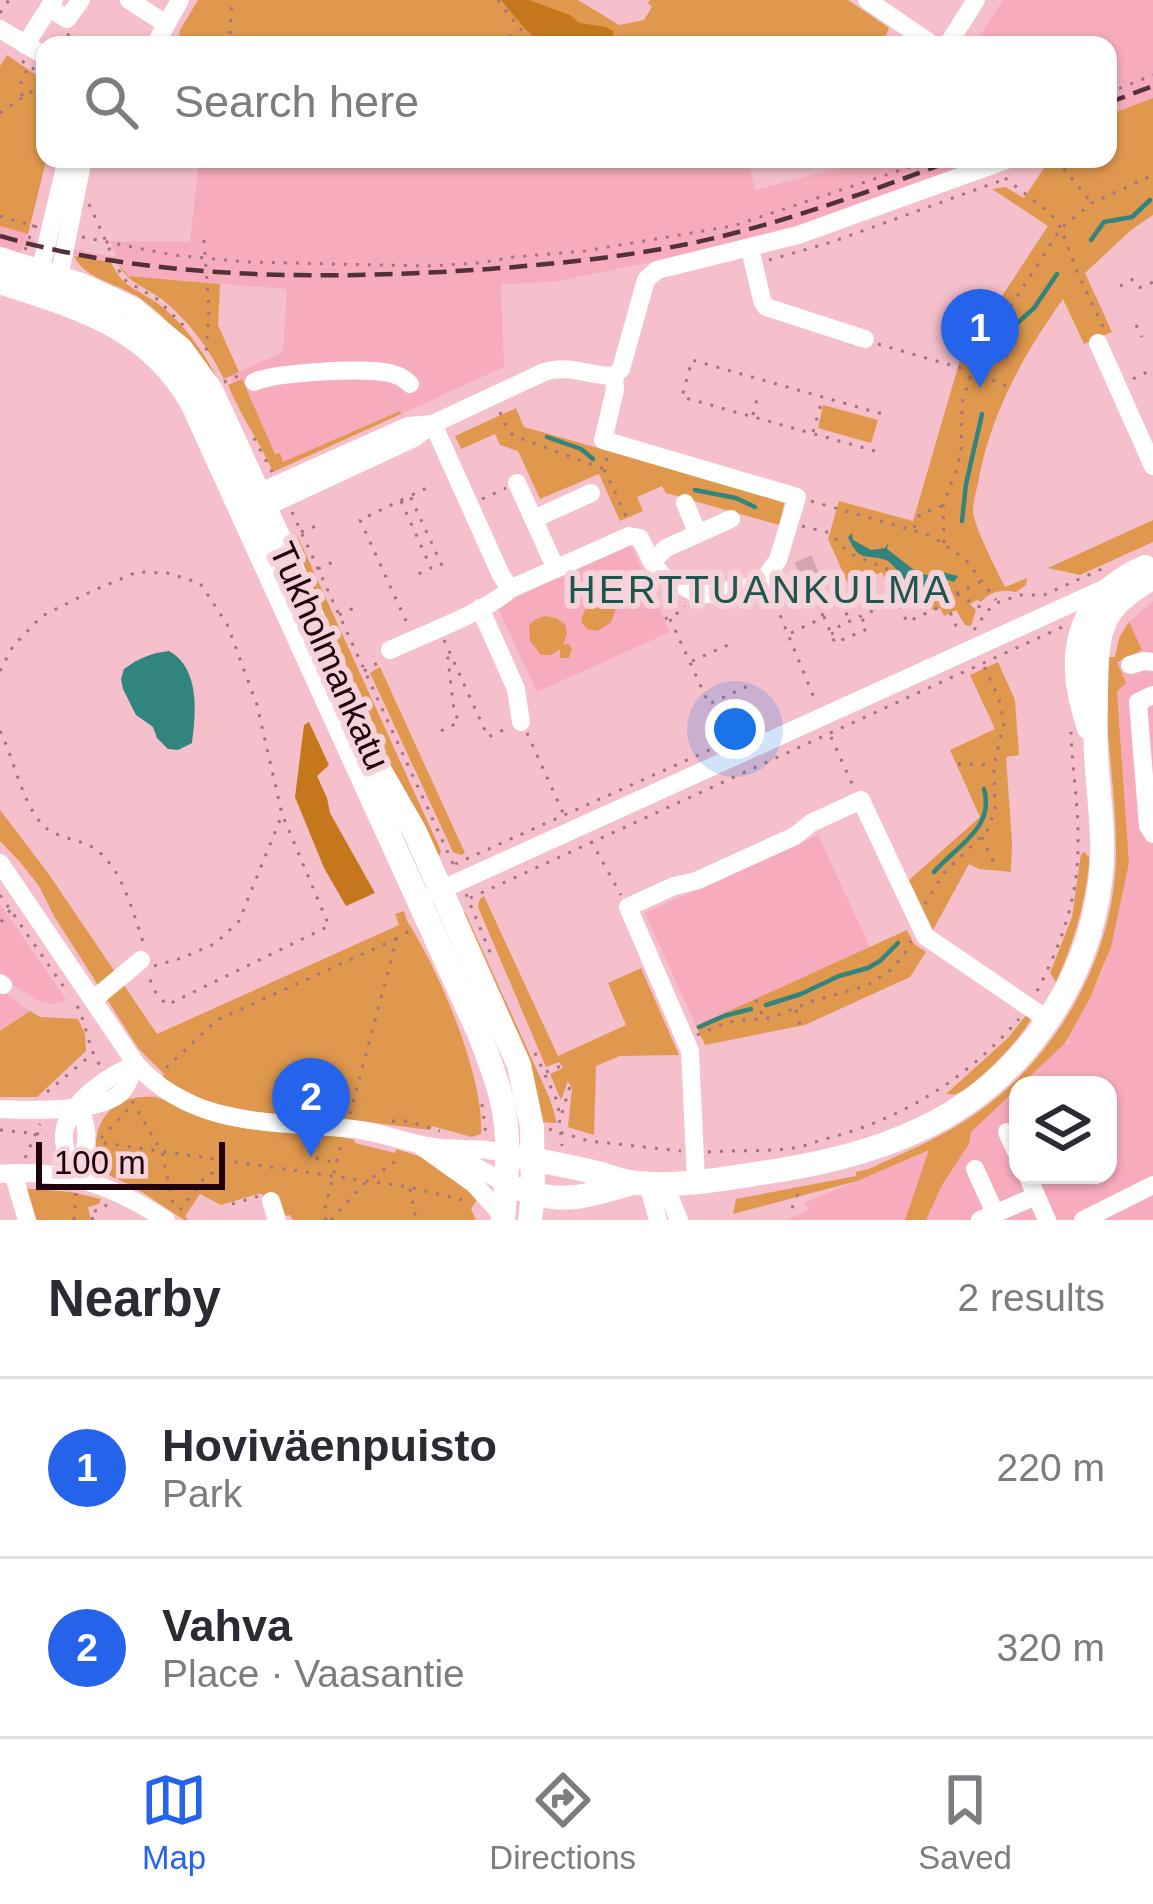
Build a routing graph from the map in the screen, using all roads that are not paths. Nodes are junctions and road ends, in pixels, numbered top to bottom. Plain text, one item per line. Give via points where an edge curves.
1 (81, 0) edge
2 (129, 0) edge
3 (180, 0) edge
4 (867, 0) edge
5 (976, 0) edge
6 (51, 4) edge
7 (166, 24) junction
8 (0, 29) edge
9 (68, 35) edge
10 (160, 36) edge
11 (920, 36) edge
12 (953, 36) edge
13 (25, 45) junction
14 (36, 60) edge
15 (64, 168) edge
16 (79, 168) edge
17 (1001, 168) edge
18 (757, 255) junction
19 (33, 272) edge
20 (0, 282) edge
21 (865, 339) road end
22 (1103, 341) road end
23 (614, 376) junction
24 (254, 382) dead end
25 (410, 384) dead end
26 (434, 424) junction
27 (1153, 466) edge
28 (518, 483) road end
29 (591, 493) dead end
30 (685, 503) dead end
31 (251, 505) junction
32 (534, 519) junction
33 (731, 519) dead end
34 (698, 534) junction
35 (1153, 564) edge
36 (556, 569) junction
37 (657, 569) junction
38 (1153, 577) edge
39 (510, 589) junction
40 (1109, 598) junction
41 (480, 608) junction
42 (1066, 617) junction
43 (390, 650) road end
44 (1153, 662) edge
45 (1130, 665) dead end
46 (1153, 695) edge
47 (521, 722) road end
48 (1153, 834) edge
49 (0, 863) edge
50 (430, 895) junction
51 (141, 960) road end
52 (93, 1000) junction
53 (1036, 1017) junction
54 (136, 1064) junction
55 (80, 1106) junction
56 (0, 1109) edge
57 (1007, 1132) dead end
58 (1009, 1136) edge
59 (417, 1144) junction
60 (441, 1148) junction
61 (507, 1154) junction
62 (534, 1160) junction
63 (12, 1168) edge
64 (974, 1169) dead end
65 (74, 1176) junction
66 (696, 1181) junction
67 (649, 1183) junction
68 (507, 1184) junction
69 (1031, 1184) edge
70 (1153, 1185) edge
71 (1036, 1196) junction
72 (532, 1207) edge
73 (988, 1217) edge
74 (171, 1218) edge
75 (503, 1218) edge
76 (27, 1220) edge
77 (658, 1220) edge
78 (679, 1220) edge
79 (1047, 1220) edge
80 (1083, 1220) edge

1 - 9 street
2 - 7 street
3 - 7 street
4 - 11 street
5 - 12 street
6 - 9 street
6 - 13 street
7 - 10 street
8 - 13 street
13 - 14 street
15 - 19 street
16 - 19 street
17 - 18 street
18 - 21 street via 770,310
18 - 23 street via 651,275
19 - 20 main road, Tukholmankatu
19 - 31 main road, Tukholmankatu via 168,369
22 - 27 street
23 - 26 street via 559,368
23 - 37 street via 603,440 797,497 771,590 700,595
24 - 25 street via 359,372
26 - 31 street via 408,426
26 - 39 street
28 - 32 street
29 - 32 street
30 - 34 street
31 - 50 main road, Tukholmankatu via 415,832
32 - 36 street
33 - 34 street
34 - 37 street via 665,548
35 - 40 main road
36 - 37 street via 629,536 640,538
36 - 39 street
38 - 40 main road
39 - 41 street
40 - 42 street
40 - 42 street
40 - 53 main road via 1079,638 1076,661 1096,748 1100,883 1071,981
41 - 43 street via 442,637
41 - 47 street via 517,689
42 - 50 street
44 - 45 street
46 - 48 street via 1138,702
49 - 52 street
50 - 61 main road, Tukholmankatu via 502,1102
50 - 62 main road, Tukholmankatu via 519,1065
51 - 52 street
52 - 54 street
53 - 66 main road via 1024,1052 922,1129 826,1161
53 - 66 street via 925,936 861,800 628,907 690,1052
54 - 55 street via 123,1091
54 - 59 street via 153,1083 213,1113
55 - 56 street
55 - 65 street via 87,1138
57 - 58 street
59 - 60 street
59 - 75 street via 474,1184
60 - 61 street
60 - 68 street
61 - 62 main road
61 - 68 main road, Tukholmankatu
62 - 67 main road
62 - 72 main road, Tukholmankatu
63 - 65 street
63 - 76 street
64 - 73 street
65 - 74 street
66 - 67 main road
67 - 72 main road
67 - 77 street
67 - 78 street
68 - 72 main road
68 - 75 main road, Tukholmankatu
69 - 71 street
70 - 80 street
71 - 73 street
71 - 79 street

